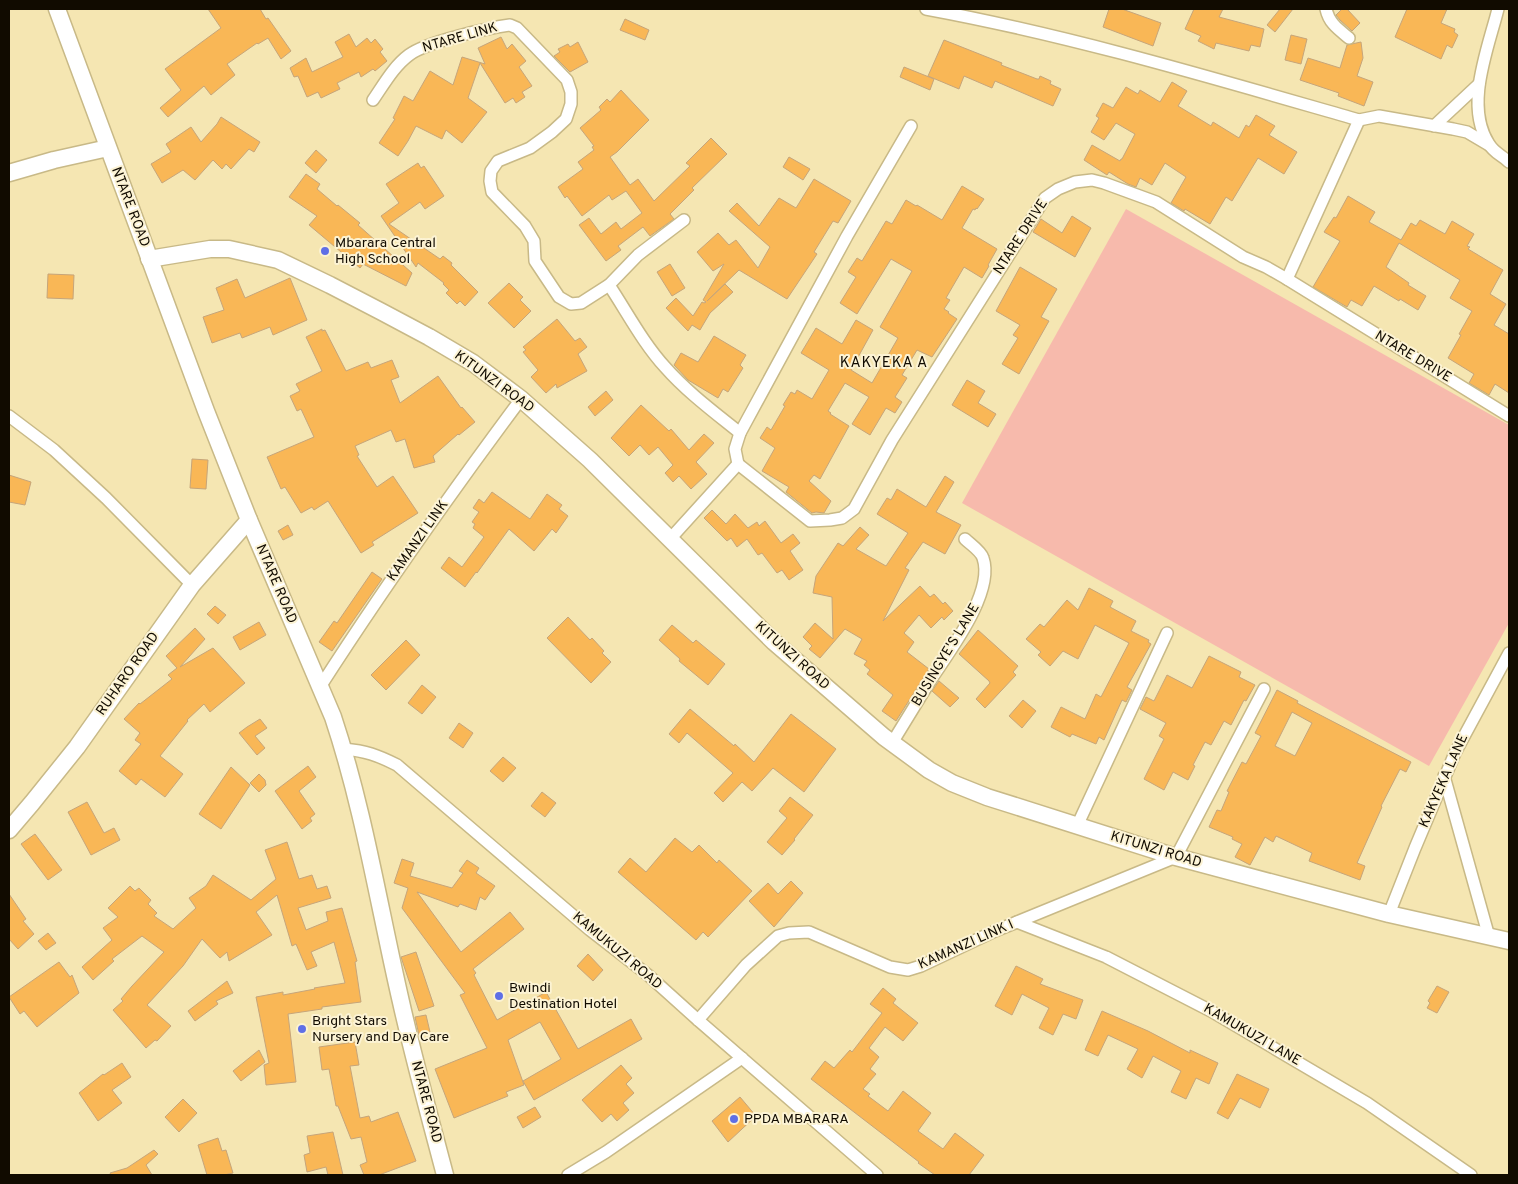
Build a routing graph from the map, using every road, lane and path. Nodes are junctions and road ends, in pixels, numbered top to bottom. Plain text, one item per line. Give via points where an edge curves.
1 (57, 9) edge
2 (926, 9) edge
3 (1326, 9) edge
4 (1498, 9) edge
5 (963, 12) edge
6 (1349, 38) dead end
7 (1479, 84) junction
8 (373, 100) dead end
9 (1359, 120) junction
10 (911, 126) dead end
11 (1434, 126) junction
12 (1489, 145) junction
13 (108, 148) junction
14 (1509, 162) edge
15 (9, 173) edge
16 (684, 220) dead end
17 (149, 258) junction
18 (1287, 279) junction
19 (609, 285) junction
20 (521, 399) junction
21 (9, 416) edge
22 (1509, 416) edge
23 (740, 433) junction
24 (738, 464) junction
25 (249, 520) junction
26 (670, 539) junction
27 (965, 539) dead end
28 (192, 585) junction
29 (1167, 633) dead end
30 (1509, 653) edge
31 (320, 688) junction
32 (1264, 689) dead end
33 (892, 743) junction
34 (344, 749) junction
35 (1444, 776) junction
36 (1077, 826) junction
37 (9, 830) edge
38 (1176, 857) junction
39 (1389, 914) junction
40 (1017, 922) junction
41 (1489, 937) junction
42 (1509, 941) edge
43 (698, 1020) junction
44 (742, 1058) junction
45 (445, 1175) edge
46 (568, 1175) edge
47 (877, 1175) edge
48 (1471, 1175) edge

1 - 13 street, NTARE ROAD
2 - 5 street
3 - 6 street via 1332,25
4 - 7 street
5 - 9 street via 1151,60
7 - 11 street
7 - 12 street via 1478,117
8 - 19 street, NTARE LINK via 410,54 469,34 510,25 517,28 567,80 571,104 566,119 552,132 530,148 498,161 491,172 492,192 526,226 534,241 535,261 559,297 571,304 581,303
9 - 11 street via 1379,116
9 - 18 street
10 - 23 street via 846,236
11 - 12 street via 1467,132
12 - 14 street
13 - 15 street
13 - 17 street, NTARE ROAD
16 - 19 street, NTARE LINK via 638,255
17 - 20 street, KITUNZI ROAD via 229,249 278,260 429,337 473,363
17 - 25 street, NTARE ROAD
18 - 22 street, NTARE DRIVE
18 - 24 street, NTARE DRIVE via 1243,257 1156,202 1092,180 1075,182 1044,198 892,440 854,509 842,518 810,520
19 - 23 street via 655,356 692,394
20 - 26 street, KITUNZI ROAD via 590,460
20 - 31 street, KAMANZI LINK via 440,508
21 - 28 street via 54,450 106,498
23 - 24 street via 735,448
24 - 26 street
25 - 28 street, RUHARO ROAD
25 - 31 street, NTARE ROAD
26 - 33 street, KITUNZI ROAD via 774,642
27 - 33 street, BUSINGYE'S LANE via 983,557 985,572 979,599 966,626
28 - 37 street, RUHARO ROAD via 77,747
29 - 36 street
30 - 35 street, KAKYEKA LANE
31 - 34 street, NTARE ROAD
32 - 38 street
33 - 36 street, KITUNZI ROAD via 952,783
34 - 43 street, KAMUKUZI ROAD via 362,750 397,764
34 - 45 street, NTARE ROAD via 415,1062
35 - 39 street, KAKYEKA LANE
35 - 41 street
36 - 38 street, KITUNZI ROAD
38 - 39 street, KITUNZI ROAD
38 - 40 street, KAMANZI LINK I
39 - 41 street, KITUNZI ROAD
40 - 43 street, KAMANZI LINK I via 908,970 890,967 809,932 778,936 746,965
40 - 48 street, KAMUKUZI LANE via 1106,957 1211,1011 1367,1103
41 - 42 street, KITUNZI ROAD
43 - 44 street, KAMUKUZI ROAD
44 - 46 street
44 - 47 street, KAMUKUZI ROAD

